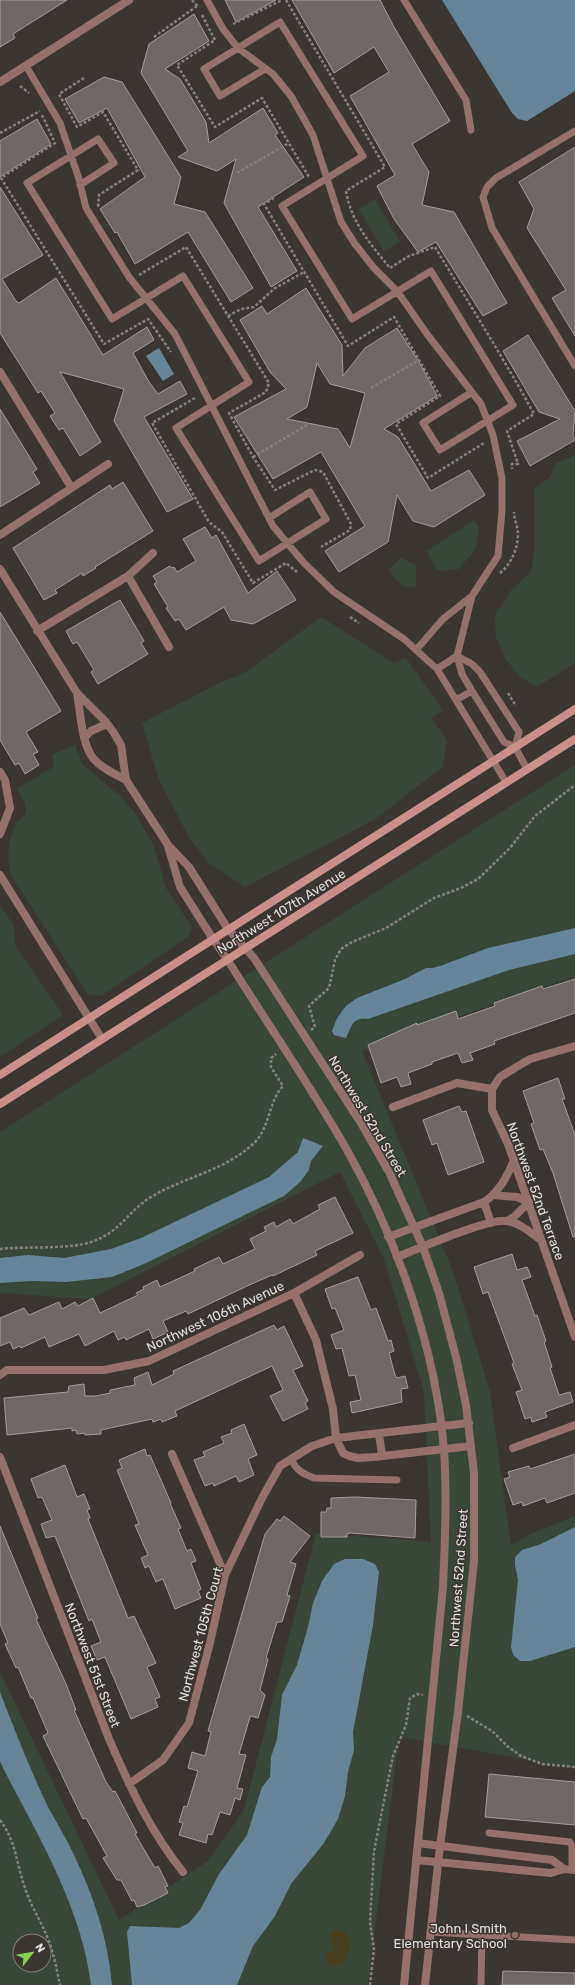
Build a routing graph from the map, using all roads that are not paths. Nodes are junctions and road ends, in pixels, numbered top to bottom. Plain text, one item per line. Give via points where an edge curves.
1 (130, 0) edge
2 (206, 0) edge
3 (404, 0) edge
4 (238, 48) junction
5 (26, 66) junction
6 (265, 68) junction
7 (0, 82) edge
8 (471, 130) dead end
9 (575, 132) edge
10 (71, 155) junction
11 (328, 178) junction
12 (80, 184) junction
13 (397, 291) junction
14 (147, 298) junction
15 (575, 366) edge
16 (0, 372) edge
17 (472, 392) junction
18 (211, 406) junction
19 (488, 421) junction
20 (108, 464) dead end
21 (71, 487) junction
22 (269, 518) junction
23 (0, 535) edge
24 (288, 543) junction
25 (153, 553) dead end
26 (0, 569) edge
27 (128, 576) junction
28 (472, 596) junction
29 (37, 631) junction
30 (169, 647) dead end
31 (416, 650) junction
32 (457, 656) junction
33 (437, 669) junction
34 (472, 691) junction
35 (77, 694) junction
36 (456, 700) junction
37 (575, 709) edge
38 (107, 724) junction
39 (85, 736) junction
40 (575, 738) edge
41 (515, 747) junction
42 (493, 761) junction
43 (527, 769) junction
44 (0, 772) edge
45 (126, 780) junction
46 (506, 782) junction
47 (0, 834) edge
48 (168, 845) junction
49 (0, 875) edge
50 (228, 929) junction
51 (213, 939) junction
52 (245, 948) junction
53 (227, 959) junction
54 (88, 1018) junction
55 (102, 1039) junction
56 (575, 1046) edge
57 (0, 1075) edge
58 (492, 1090) junction
59 (0, 1104) edge
60 (393, 1107) dead end
61 (514, 1160) junction
62 (494, 1195) junction
63 (484, 1202) junction
64 (529, 1202) junction
65 (507, 1221) junction
66 (491, 1223) junction
67 (415, 1227) junction
68 (388, 1237) junction
69 (541, 1240) junction
70 (423, 1247) junction
71 (360, 1256) dead end
72 (397, 1257) junction
73 (294, 1293) junction
74 (575, 1337) edge
75 (0, 1375) edge
76 (469, 1423) junction
77 (575, 1425) edge
78 (441, 1426) junction
79 (379, 1434) junction
80 (336, 1438) junction
81 (471, 1446) junction
82 (513, 1448) dead end
83 (444, 1449) junction
84 (172, 1454) dead end
85 (382, 1456) junction
86 (0, 1457) edge
87 (291, 1459) junction
88 (396, 1480) dead end
89 (225, 1575) junction
90 (129, 1784) junction
91 (489, 1833) dead end
92 (418, 1843) junction
93 (440, 1846) junction
94 (416, 1860) junction
95 (438, 1862) junction
96 (570, 1870) edge
97 (183, 1872) dead end
98 (430, 1932) junction
99 (482, 1936) junction
100 (575, 1940) edge
101 (404, 1985) edge
102 (425, 1985) edge
103 (481, 1985) edge

1 - 5 street
2 - 4 lane
3 - 8 lane via 466,100
4 - 6 lane
4 - 6 lane via 204,69 220,96
4 - 11 lane via 280,22 363,156
5 - 7 street
5 - 10 lane via 60,123
6 - 11 lane via 274,74 291,96 313,135
9 - 15 lane via 496,178 487,187 483,197 492,228
10 - 12 lane
10 - 12 lane via 98,138 114,163
10 - 14 lane via 27,183 112,319
11 - 13 lane via 341,222 374,268
11 - 13 lane via 282,206 352,319
12 - 14 lane via 86,208 129,276
13 - 17 lane
13 - 19 lane via 431,271 513,405
14 - 18 lane via 175,334
14 - 18 lane via 183,276 249,382
16 - 21 street
17 - 19 lane via 481,404
17 - 19 lane via 423,423 440,450
18 - 22 lane
18 - 24 lane via 176,428 259,561
19 - 28 lane via 502,478 499,548 498,556
20 - 21 street
21 - 23 street
22 - 24 lane
22 - 24 lane via 310,492 326,519
24 - 31 lane via 334,592 404,639
25 - 27 street
26 - 29 street, Northwest 52nd Street
27 - 29 street
27 - 30 street
28 - 31 lane via 443,619
28 - 32 lane
29 - 35 street, Northwest 52nd Street
31 - 33 lane
32 - 33 lane
32 - 34 lane via 462,674
32 - 41 lane via 472,664 502,703 519,732
33 - 36 lane
34 - 36 lane
34 - 41 lane via 504,742
35 - 38 street, Northwest 52nd Street
35 - 39 street, Northwest 52nd Street
36 - 42 lane
37 - 41 main road, Northwest 107th Avenue
38 - 39 street
38 - 45 street, Northwest 52nd Street via 121,745
39 - 45 street, Northwest 52nd Street via 93,758 104,768
40 - 43 main road, Northwest 107th Avenue
41 - 42 main road, Northwest 107th Avenue
41 - 43 lane
42 - 46 lane
42 - 50 main road, Northwest 107th Avenue
43 - 46 main road, Northwest 107th Avenue
44 - 47 street via 5,780 10,808
45 - 48 street, Northwest 52nd Street
46 - 52 main road, Northwest 107th Avenue
48 - 50 street, Northwest 52nd Street via 189,867
48 - 51 street, Northwest 52nd Street via 180,887
49 - 54 street
50 - 51 main road, Northwest 107th Avenue
50 - 52 street, Northwest 52nd Street
51 - 53 street, Northwest 52nd Street
51 - 54 main road, Northwest 107th Avenue
52 - 53 main road, Northwest 107th Avenue
52 - 67 street, Northwest 52nd Street via 254,958 372,1142
53 - 55 main road, Northwest 107th Avenue
53 - 68 street, Northwest 52nd Street via 347,1150
54 - 55 street
54 - 57 main road, Northwest 107th Avenue
55 - 59 main road, Northwest 107th Avenue
56 - 58 street via 530,1059 500,1077
58 - 60 street via 457,1083
58 - 61 street, Northwest 52nd Terrace via 492,1110
61 - 62 street
61 - 64 street, Northwest 52nd Terrace
62 - 63 street
62 - 64 street via 517,1196
63 - 66 street
63 - 67 street
64 - 65 street
64 - 69 street, Northwest 52nd Terrace
65 - 66 street
65 - 69 street via 526,1229
66 - 70 street
67 - 68 street
67 - 70 street, Northwest 52nd Street
68 - 72 street, Northwest 52nd Street
69 - 74 street, Northwest 52nd Terrace
70 - 72 street
70 - 76 street, Northwest 52nd Street via 448,1324
71 - 73 street, Northwest 106th Avenue
72 - 78 street, Northwest 52nd Street via 422,1332
73 - 75 street, Northwest 106th Avenue via 149,1362 104,1370 7,1370
73 - 80 street via 316,1340 333,1409
76 - 78 street, Northwest 105th Court
76 - 81 street, Northwest 52nd Street
77 - 82 street
78 - 79 street, Northwest 105th Court
78 - 83 street, Northwest 52nd Street
79 - 80 street, Northwest 105th Court
79 - 85 street
80 - 85 street via 343,1453 349,1456
80 - 87 street, Northwest 105th Court via 312,1446
81 - 83 street
81 - 93 street, Northwest 52nd Street via 475,1504 474,1560 458,1712
83 - 85 street
83 - 92 street, Northwest 52nd Street via 445,1546
84 - 89 street
86 - 90 street, Northwest 51st Street via 109,1739
87 - 88 lane via 294,1466 303,1474 314,1478
87 - 89 street, Northwest 105th Court via 280,1466
89 - 90 street, Northwest 105th Court via 189,1723 162,1760
90 - 97 street, Northwest 51st Street via 163,1848
91 - 96 lane via 570,1842
92 - 93 street
92 - 94 street, Northwest 52nd Street
93 - 95 street, Northwest 52nd Street
93 - 96 street via 552,1860
94 - 95 street
94 - 101 street, Northwest 52nd Street
95 - 96 street via 551,1873
95 - 98 street, Northwest 52nd Street
98 - 99 lane
98 - 102 street, Northwest 52nd Street
99 - 100 lane
99 - 103 lane

